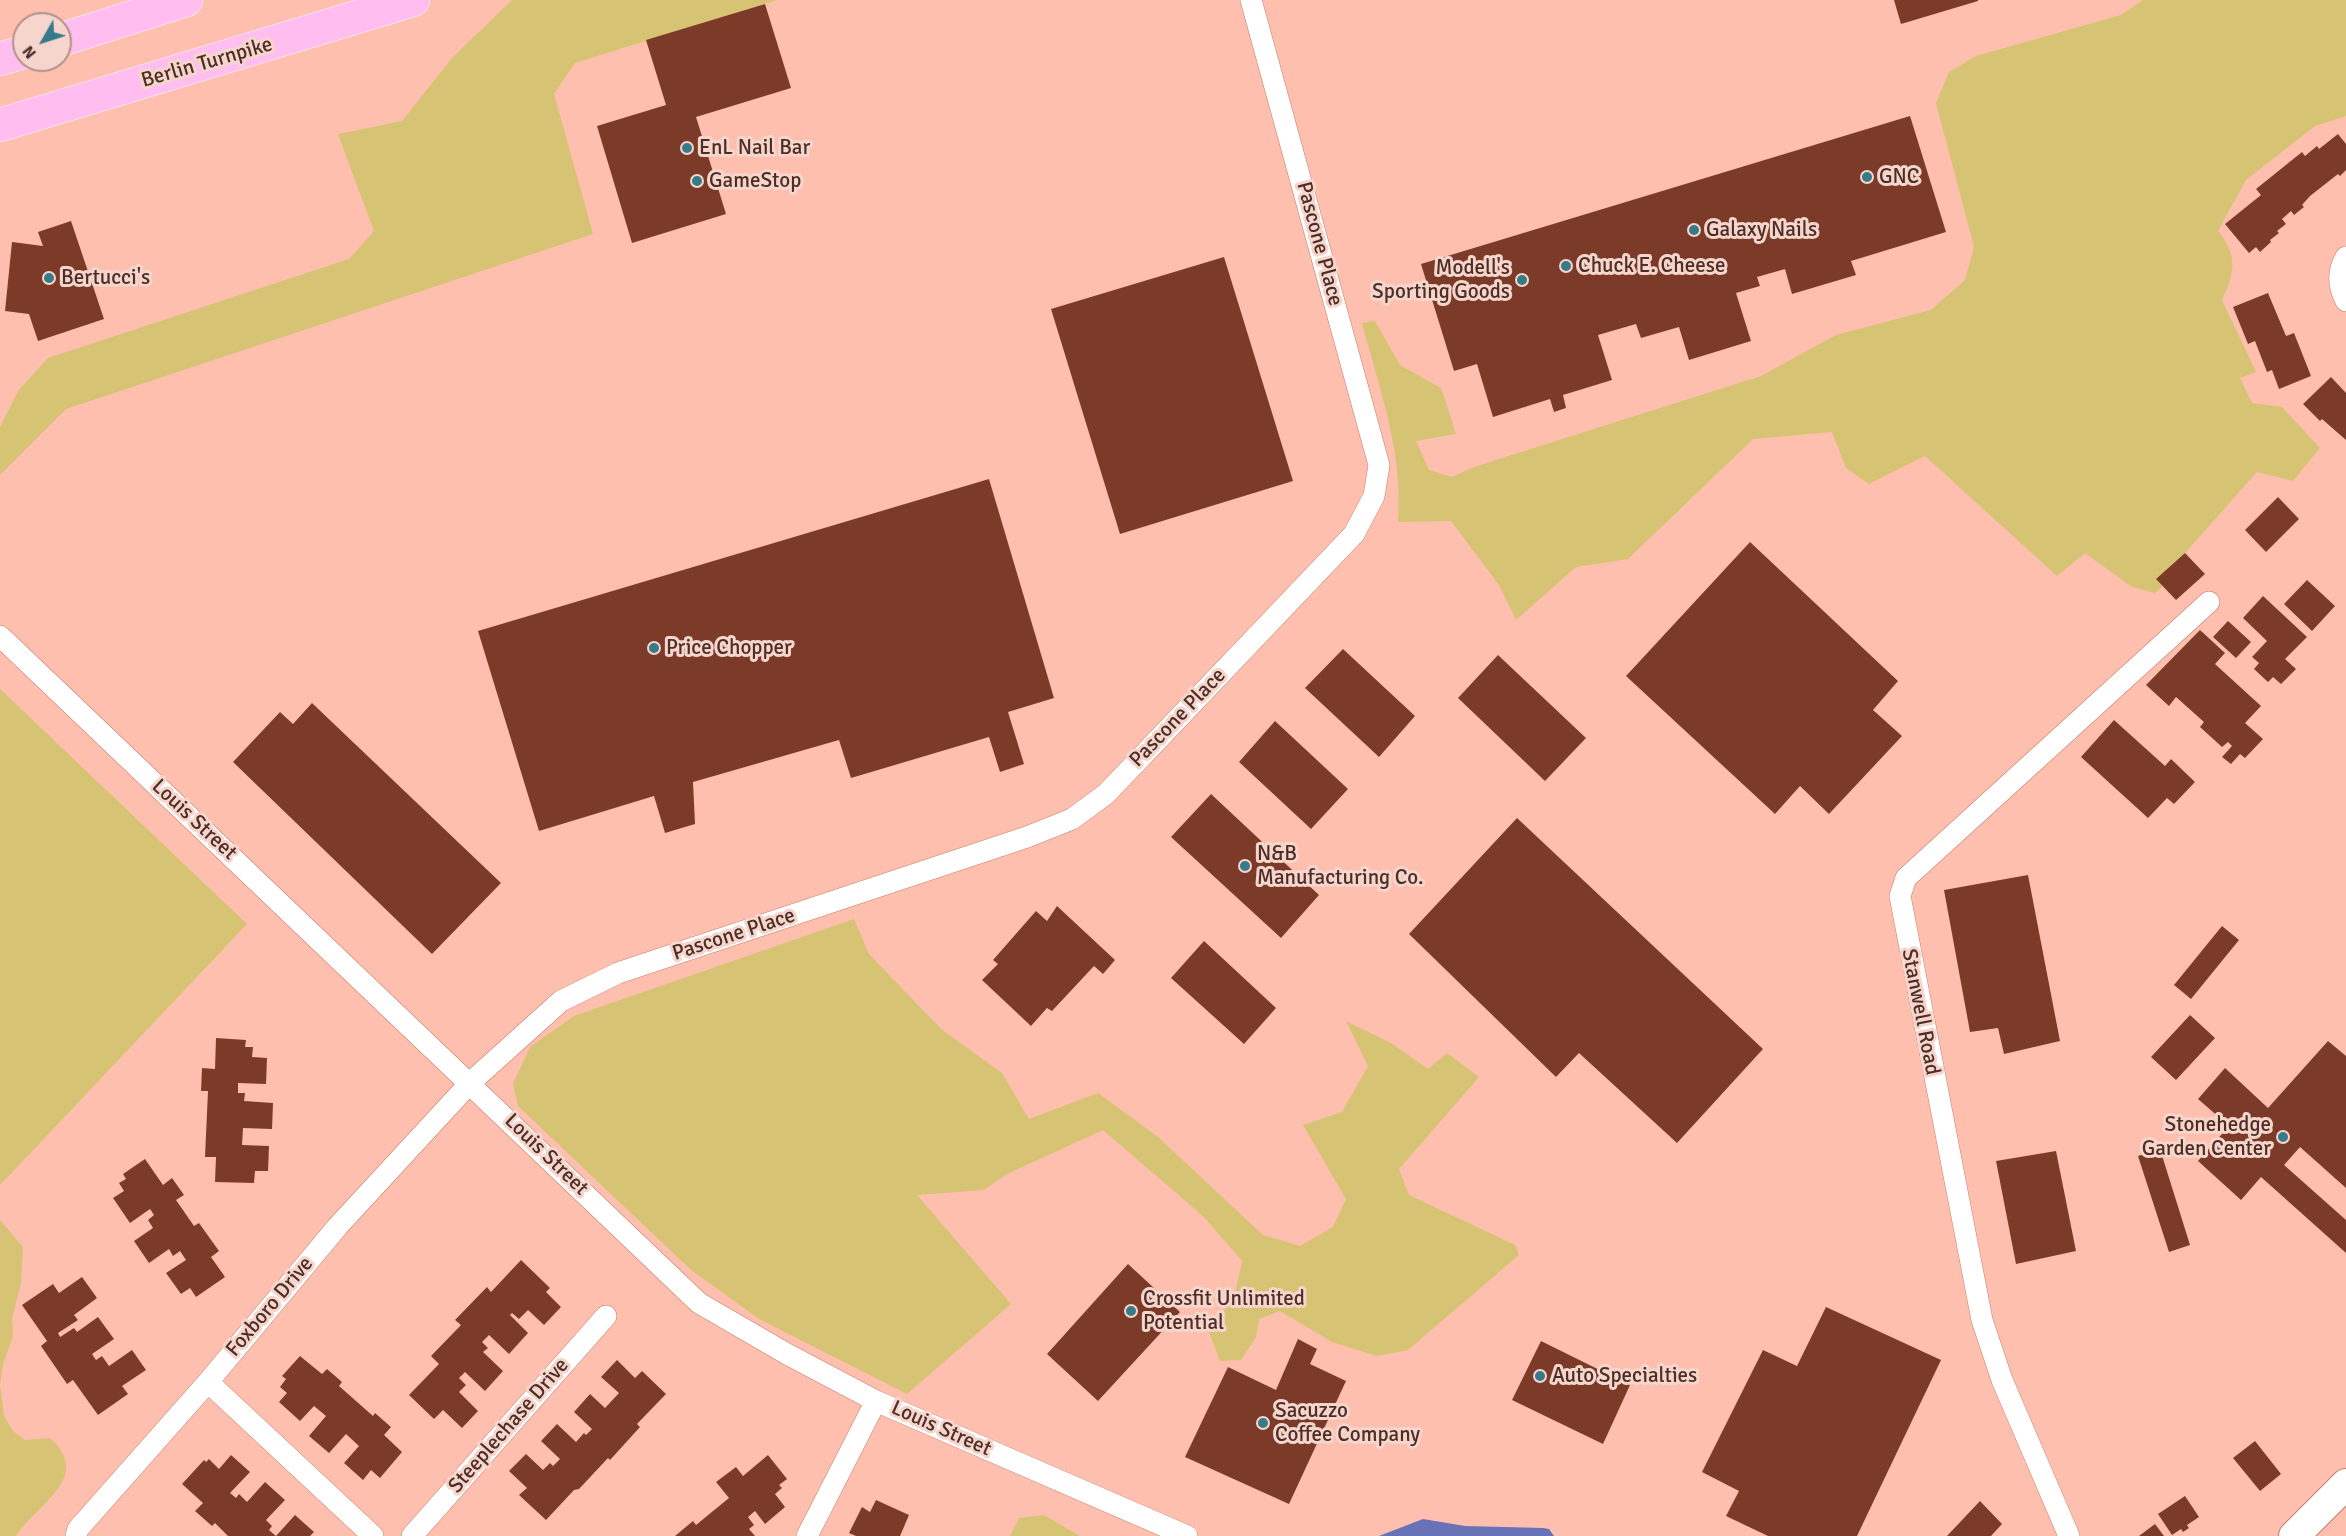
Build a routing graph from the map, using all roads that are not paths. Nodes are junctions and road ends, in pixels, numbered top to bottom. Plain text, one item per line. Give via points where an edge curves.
1 (186, 0) edge
2 (413, 0) edge
3 (1251, 0) edge
4 (72, 36) edge
5 (0, 125) edge
6 (2346, 257) edge
7 (2346, 301) edge
8 (2209, 602) dead end
9 (0, 636) edge
10 (471, 1082) junction
11 (606, 1316) dead end
12 (208, 1382) junction
13 (876, 1401) junction
14 (2346, 1484) edge
15 (76, 1536) edge
16 (373, 1536) edge
17 (412, 1536) edge
18 (807, 1536) edge
19 (1187, 1536) edge
20 (2069, 1536) edge
21 (2294, 1536) edge

1 - 4 highway
2 - 5 highway, Berlin Turnpike
3 - 10 street, Pascone Place via 1379,465 1374,495 1354,534 1109,790 1072,819 618,974 561,1001
6 - 7 street via 2339,274 2340,291
8 - 20 street, Stanwell Road via 1906,878 1900,896 1982,1320 2002,1380
9 - 10 street, Louis Street
10 - 12 street, Foxboro Drive via 338,1226
10 - 13 street, Louis Street via 699,1303
11 - 17 street, Steeplechase Drive
12 - 15 street, Foxboro Drive via 78,1529
12 - 16 street
13 - 18 street
13 - 19 street, Louis Street
14 - 21 main road

